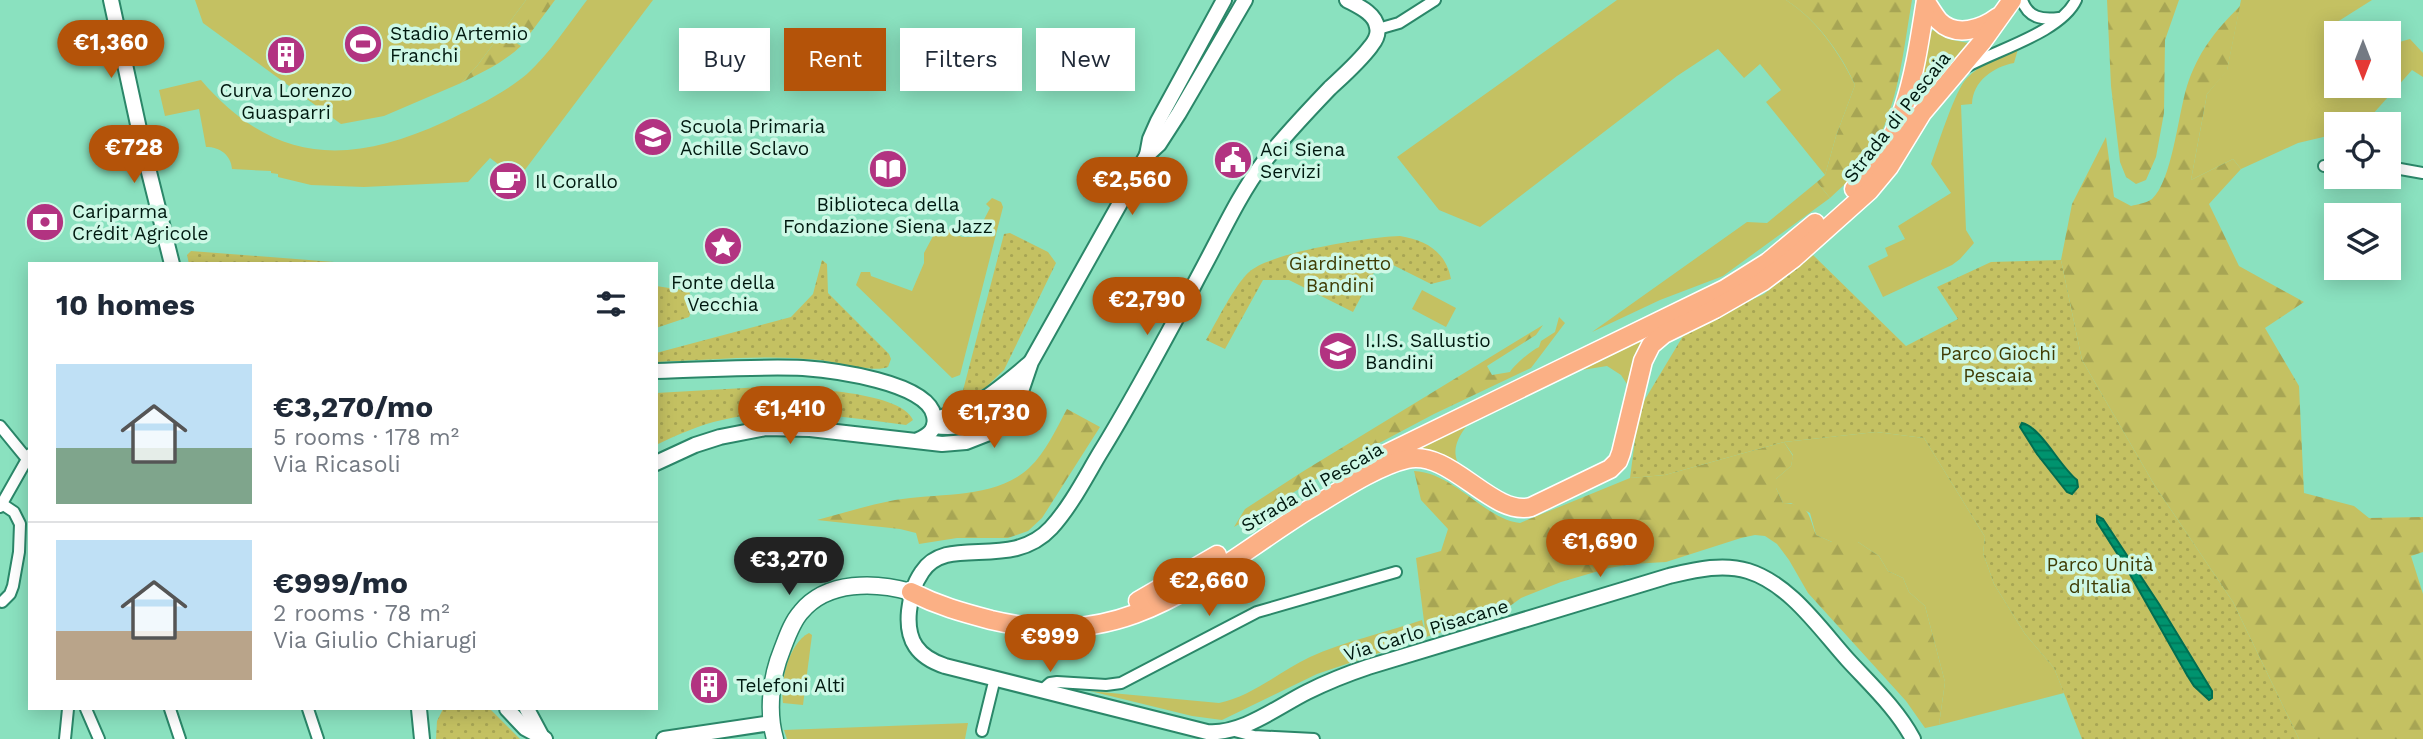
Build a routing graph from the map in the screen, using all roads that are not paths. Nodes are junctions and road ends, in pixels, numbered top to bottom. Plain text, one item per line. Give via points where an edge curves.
1 (111, 0) edge
2 (1224, 0) edge
3 (1245, 0) edge
4 (1347, 0) edge
5 (1435, 0) edge
6 (2022, 0) edge
7 (2076, 0) edge
8 (1926, 1) edge
9 (2007, 7) edge
10 (2059, 18) junction
11 (1940, 22) junction
12 (1378, 29) junction
13 (1982, 42) junction
14 (2015, 44) junction
15 (1960, 70) junction
16 (1147, 155) junction
17 (2401, 169) edge
18 (2423, 173) edge
19 (172, 262) edge
20 (1031, 362) junction
21 (658, 371) edge
22 (1023, 383) junction
23 (935, 423) junction
24 (0, 426) edge
25 (918, 440) junction
26 (28, 456) edge
27 (658, 462) edge
28 (2, 499) edge
29 (24, 552) edge
30 (1396, 572) dead end
31 (911, 592) junction
32 (2, 602) dead end
33 (995, 678) junction
34 (1042, 690) junction
35 (68, 710) edge
36 (86, 710) edge
37 (170, 710) edge
38 (309, 710) edge
39 (419, 710) edge
40 (430, 710) edge
41 (508, 710) edge
42 (520, 710) edge
43 (528, 710) edge
44 (773, 731) edge
45 (982, 731) dead end
46 (541, 734) edge
47 (1222, 734) edge
48 (422, 736) edge
49 (65, 739) edge
50 (99, 739) edge
51 (180, 739) edge
52 (317, 739) edge
53 (664, 739) edge
54 (1314, 739) edge
55 (1913, 739) edge

1 - 19 street
2 - 16 street via 1158,121
3 - 16 street via 1185,104
4 - 12 street via 1372,16
5 - 12 street via 1399,23
6 - 10 street via 2033,16
7 - 10 street
8 - 11 main road
8 - 31 main road, Strada di Pescaia via 1906,106 1881,157 1847,196 1737,283 1335,480 1132,604 1092,614 1046,617
9 - 11 main road via 1988,24 1972,29
9 - 13 main road, Strada di Pescaia
10 - 14 street
11 - 13 main road via 1954,35
12 - 31 street via 1369,48 1298,121 1257,172 1122,418 1055,522 1037,540 1018,549 939,557 925,567
13 - 14 street
13 - 15 main road, Strada di Pescaia
14 - 15 street
15 - 31 main road, Strada di Pescaia via 1922,113 1884,175 1843,215 1762,282 1654,341 1645,356 1619,457 1610,469 1531,507 1517,508 1438,463 1404,460 1332,495 1169,600 1099,626 1023,627 938,606
16 - 20 street
17 - 18 street
20 - 22 street
20 - 23 street via 981,402
21 - 23 street via 816,369 911,392 928,403
22 - 23 street via 978,422 961,427
22 - 25 street via 1011,416 989,433 959,443
23 - 25 street via 929,435
24 - 26 street
25 - 27 street via 766,428 720,437
26 - 28 street
28 - 29 street via 18,519
29 - 32 street
30 - 34 street via 1257,612 1121,683 1056,682
31 - 33 street via 908,629 916,649 936,663
31 - 44 main road via 858,586 827,594 804,608 776,665
33 - 34 street
33 - 45 street
34 - 47 street
35 - 49 street
36 - 50 street
37 - 51 street
38 - 52 street
39 - 48 street
40 - 48 street
41 - 46 street via 525,728
42 - 46 street
43 - 46 street
44 - 53 street
47 - 54 street
47 - 55 street, Via Carlo Pisacane via 1359,670 1669,576 1725,567 1759,575 1789,596 1889,705

